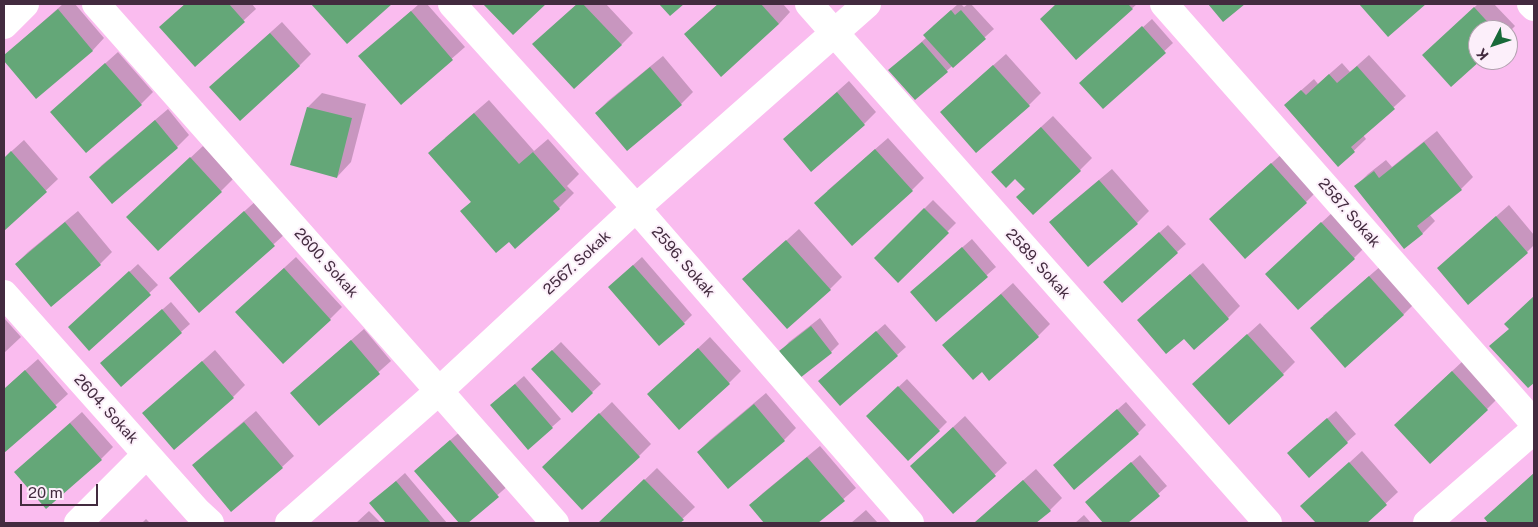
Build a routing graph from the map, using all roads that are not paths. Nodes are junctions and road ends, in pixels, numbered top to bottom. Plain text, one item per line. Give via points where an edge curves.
1 (25, 4) edge
2 (96, 4) edge
3 (452, 4) edge
4 (809, 4) edge
5 (866, 4) edge
6 (1164, 4) edge
7 (1531, 4) edge
8 (1534, 7) edge
9 (4, 25) edge
10 (834, 32) junction
11 (636, 208) junction
12 (4, 294) edge
13 (440, 391) junction
14 (1534, 422) edge
15 (1534, 430) edge
16 (146, 455) junction
17 (78, 523) edge
18 (210, 523) edge
19 (289, 523) edge
20 (555, 523) edge
21 (910, 523) edge
22 (1268, 523) edge
23 (1427, 523) edge

1 - 9 street
2 - 13 street, 2600. Sokak
3 - 11 street, 2596. Sokak
4 - 10 street, 2589. Sokak
5 - 10 street, 2567. Sokak
6 - 14 street, 2587. Sokak
7 - 8 street
10 - 11 street, 2567. Sokak
10 - 22 street, 2589. Sokak
11 - 13 street, 2567. Sokak
11 - 21 street, 2596. Sokak
12 - 16 street, 2604. Sokak
13 - 19 street, 2567. Sokak
13 - 20 street, 2600. Sokak
15 - 23 street
16 - 17 street
16 - 18 street, 2604. Sokak

